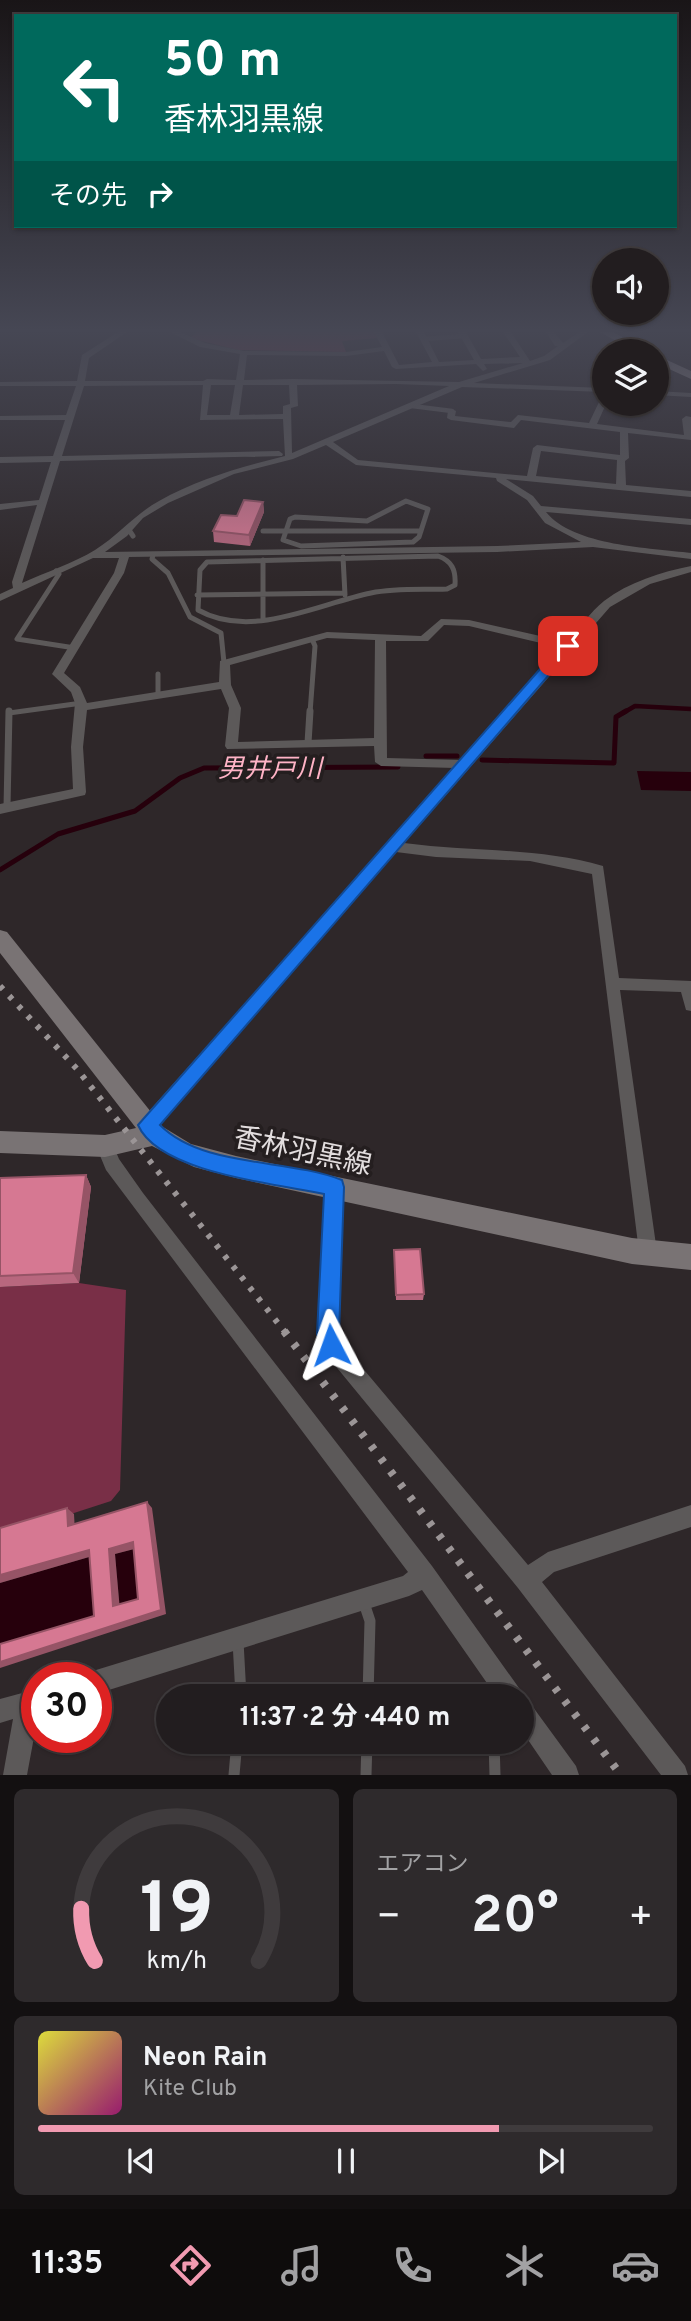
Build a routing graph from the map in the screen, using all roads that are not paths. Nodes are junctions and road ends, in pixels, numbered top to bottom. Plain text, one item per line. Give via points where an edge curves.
1 (203, 415) edge
2 (390, 415) edge
3 (451, 415) edge
4 (288, 416) joint
5 (597, 416) edge
6 (68, 417) joint
7 (234, 417) joint
8 (0, 418) edge
9 (691, 420) edge
10 (592, 427) junction
11 (624, 431) junction
12 (327, 442) junction
13 (293, 454) junction
14 (56, 458) junction
15 (621, 458) junction
16 (0, 460) edge
17 (495, 476) junction
18 (531, 480) junction
19 (621, 489) junction
20 (691, 494) edge
21 (42, 502) junction
22 (0, 507) edge
23 (539, 509) junction
24 (343, 519) junction
25 (691, 522) edge
26 (263, 531) dead end
27 (344, 531) junction
28 (421, 531) junction
29 (285, 532) junction
30 (346, 544) junction
31 (593, 544) junction
32 (94, 555) junction
33 (125, 555) junction
34 (153, 555) junction
35 (691, 556) edge
36 (342, 557) junction
37 (263, 559) junction
38 (691, 569) edge
39 (56, 571) junction
40 (18, 589) junction
41 (262, 594) junction
42 (197, 595) junction
43 (346, 595) junction
44 (0, 598) edge
45 (263, 619) junction
46 (381, 636) junction
47 (312, 639) junction
48 (568, 646) junction
49 (75, 648) junction
50 (224, 663) junction
51 (158, 674) dead end
52 (225, 685) junction
53 (158, 695) junction
54 (83, 705) junction
55 (380, 742) junction
56 (308, 743) junction
57 (463, 764) junction
58 (3, 808) edge
59 (391, 846) junction
60 (0, 938) edge
61 (612, 984) junction
62 (691, 1005) edge
63 (151, 1130) junction
64 (0, 1142) edge
65 (105, 1146) junction
66 (334, 1187) junction
67 (648, 1252) junction
68 (691, 1257) edge
69 (691, 1516) edge
70 (425, 1574) junction
71 (526, 1580) junction
72 (363, 1600) junction
73 (238, 1638) junction
74 (112, 1677) edge
75 (242, 1684) edge
76 (368, 1684) edge
77 (498, 1684) edge
78 (21, 1705) edge
79 (0, 1711) edge
80 (534, 1728) edge
81 (21, 1752) edge
82 (236, 1754) edge
83 (367, 1754) edge
84 (494, 1754) edge
85 (16, 1775) edge
86 (234, 1775) edge
87 (366, 1775) edge
88 (495, 1775) edge
89 (567, 1775) edge
90 (676, 1775) edge

1 - 7 street
2 - 12 street
3 - 10 street via 514,425 518,417
4 - 7 street
4 - 13 street
5 - 10 street
6 - 8 street
6 - 14 street
9 - 11 street via 686,419 689,438
10 - 11 street
11 - 15 street via 625,458
12 - 13 street
12 - 17 street via 356,462
13 - 14 street
13 - 32 street via 231,472 165,501 140,516 131,533
14 - 16 street
14 - 21 street
15 - 18 street via 537,448
15 - 19 street
17 - 18 street
17 - 23 street
18 - 19 street
19 - 20 street
21 - 22 street
21 - 40 street
23 - 25 street
23 - 31 street via 548,521
24 - 27 lane
24 - 28 lane via 375,520 406,501 428,509
24 - 29 lane via 295,517
26 - 29 lane
27 - 28 lane
27 - 29 lane
27 - 30 lane
28 - 30 lane via 413,542
29 - 30 lane via 283,540 290,544
31 - 34 street
31 - 35 street
32 - 33 street
32 - 39 street
33 - 34 street
33 - 49 street
34 - 50 lane via 172,578 190,617 221,633
36 - 37 lane
36 - 43 lane
36 - 43 lane via 438,556 450,561 455,570 455,585 447,589
37 - 41 lane
37 - 42 lane via 207,562 200,570
38 - 48 street via 627,590 606,604
39 - 40 street
39 - 49 lane via 59,574 17,639
40 - 44 street
41 - 42 lane
41 - 43 lane
41 - 45 lane
42 - 45 lane via 198,610 216,621
43 - 45 lane
46 - 47 street
46 - 48 street via 424,639 441,622 469,623
46 - 55 street
47 - 50 street
47 - 56 lane
48 - 57 street
49 - 54 street via 58,674 78,689
50 - 52 street
51 - 53 lane
52 - 53 street
52 - 56 street via 236,708 231,746
53 - 54 street via 129,703
54 - 58 street via 77,741 80,792
54 - 58 lane via 9,711
55 - 56 street
55 - 57 street via 381,762
57 - 59 street
59 - 61 street via 530,856 598,870
59 - 63 street
60 - 63 main road, 香林羽黒線
61 - 62 street via 687,986
61 - 67 street
63 - 65 main road
63 - 66 main road, 香林羽黒線 via 172,1147 199,1158
64 - 65 main road
65 - 70 street via 137,1199
66 - 67 main road, 香林羽黒線
66 - 71 street via 331,1345
67 - 68 main road, 香林羽黒線
69 - 71 street via 548,1563
70 - 72 street via 409,1585
70 - 77 street
71 - 90 street
72 - 73 street
72 - 76 lane via 370,1621
73 - 74 street
73 - 75 lane
78 - 79 street
80 - 89 street
81 - 85 street
82 - 86 lane
83 - 87 lane
84 - 88 lane

